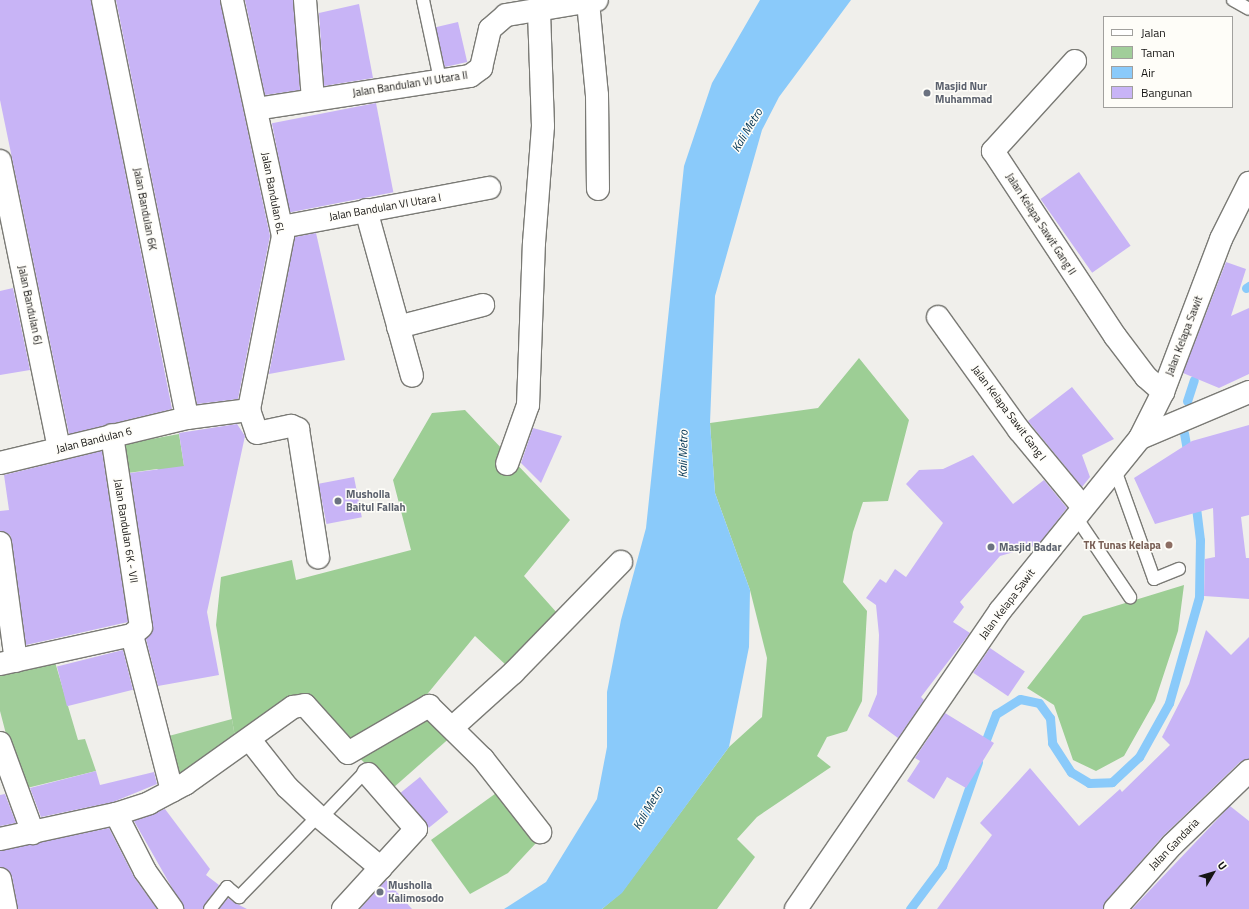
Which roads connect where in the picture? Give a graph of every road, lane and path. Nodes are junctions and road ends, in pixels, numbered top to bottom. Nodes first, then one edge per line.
1 (103, 0) edge
2 (232, 0) edge
3 (305, 0) edge
4 (424, 0) edge
5 (1233, 0) edge
6 (592, 1) edge
7 (539, 9) junction
8 (1249, 9) edge
9 (1075, 61) dead end
10 (440, 79) junction
11 (313, 99) junction
12 (256, 109) junction
13 (0, 161) edge
14 (1249, 183) edge
15 (489, 188) dead end
16 (598, 189) dead end
17 (366, 210) junction
18 (282, 227) junction
19 (483, 305) dead end
20 (938, 317) dead end
21 (398, 327) junction
22 (412, 376) dead end
23 (1163, 392) junction
24 (1249, 392) edge
25 (249, 410) junction
26 (187, 418) junction
27 (112, 435) junction
28 (1140, 438) junction
29 (59, 448) junction
30 (0, 463) edge
31 (506, 464) dead end
32 (1114, 467) junction
33 (1079, 512) junction
34 (0, 543) edge
35 (318, 557) dead end
36 (621, 562) dead end
37 (1179, 569) dead end
38 (1130, 597) dead end
39 (136, 631) junction
40 (8, 663) edge
41 (453, 727) junction
42 (250, 740) junction
43 (0, 743) edge
44 (368, 774) joint
45 (1245, 782) edge
46 (172, 791) junction
47 (116, 814) junction
48 (320, 817) junction
49 (540, 832) dead end
50 (33, 833) junction
51 (0, 839) edge
52 (381, 868) junction
53 (172, 909) edge
54 (210, 909) edge
55 (343, 909) edge
56 (796, 909) edge
57 (1115, 909) edge

1 - 26 street, Jalan Bandulan 6K
2 - 12 street, Jalan Bandulan 6L
3 - 11 street
4 - 10 lane
5 - 8 lane
6 - 7 street, Jalan Bandulan VI Utara II
6 - 16 street
7 - 10 street, Jalan Bandulan VI Utara II
7 - 31 street
9 - 23 street, Jalan Kelapa Sawit Gang II
10 - 11 street, Jalan Bandulan VI Utara II
11 - 12 street, Jalan Bandulan VI Utara II
12 - 18 street, Jalan Bandulan 6L
13 - 29 street, Jalan Bandulan 6J
14 - 23 street, Jalan Kelapa Sawit
15 - 17 street, Jalan Bandulan VI Utara I
17 - 18 street, Jalan Bandulan VI Utara I
17 - 21 street
18 - 25 street, Jalan Bandulan 6L
19 - 21 street
20 - 33 street, Jalan Kelapa Sawit Gang I
21 - 22 street
23 - 28 street, Jalan Kelapa Sawit
24 - 28 street
25 - 26 street, Jalan Bandulan 6
25 - 35 street
26 - 27 street, Jalan Bandulan 6
27 - 29 street, Jalan Bandulan 6
27 - 39 street, Jalan Bandulan 6K - VII
28 - 32 street, Jalan Kelapa Sawit
29 - 30 street, Jalan Bandulan 6
32 - 33 street, Jalan Kelapa Sawit
32 - 37 lane
33 - 38 lane
33 - 56 street, Jalan Kelapa Sawit
34 - 40 street
36 - 41 street
39 - 40 street
39 - 46 street, Jalan Bandulan 6K - VII
41 - 42 street
41 - 49 street
42 - 46 street
42 - 48 street
43 - 50 street
44 - 48 lane
44 - 52 street
45 - 57 street, Jalan Gandaria
46 - 47 street
47 - 50 street
47 - 53 street
48 - 52 street
48 - 54 lane
50 - 51 street
52 - 55 street

